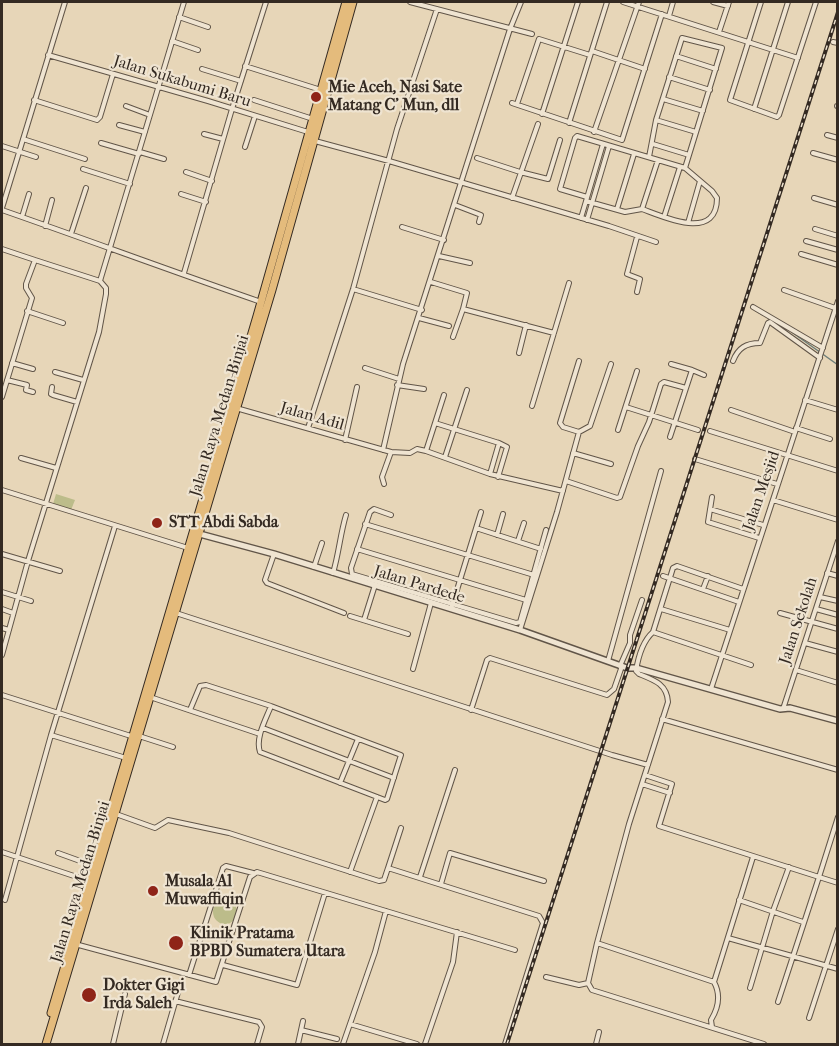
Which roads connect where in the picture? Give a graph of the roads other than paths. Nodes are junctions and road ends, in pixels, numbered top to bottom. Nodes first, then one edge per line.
1 (65, 2) edge
2 (184, 2) edge
3 (266, 2) edge
4 (346, 2) edge
5 (353, 2) edge
6 (410, 2) edge
7 (521, 2) edge
8 (578, 2) edge
9 (608, 2) edge
10 (623, 2) edge
11 (645, 2) edge
12 (673, 2) edge
13 (713, 2) edge
14 (761, 2) edge
15 (788, 2) edge
16 (816, 2) edge
17 (639, 4) edge
18 (729, 4) edge
19 (644, 7) junction
20 (437, 9) junction
21 (662, 14) junction
22 (669, 16) junction
23 (179, 17) junction
24 (208, 27) dead end
25 (510, 29) junction
26 (719, 32) junction
27 (532, 34) dead end
28 (172, 41) junction
29 (748, 41) junction
30 (563, 47) junction
31 (198, 50) dead end
32 (773, 50) junction
33 (591, 53) junction
34 (48, 55) junction
35 (676, 56) junction
36 (798, 58) junction
37 (619, 60) junction
38 (245, 66) junction
39 (202, 69) dead end
40 (645, 69) junction
41 (716, 69) junction
42 (114, 74) junction
43 (669, 77) junction
44 (241, 81) junction
45 (159, 87) junction
46 (321, 90) junction
47 (710, 90) junction
48 (663, 99) junction
49 (34, 100) junction
50 (254, 100) dead end
51 (126, 106) dead end
52 (232, 109) junction
53 (754, 109) junction
54 (703, 111) junction
55 (542, 114) junction
56 (150, 115) junction
57 (255, 116) junction
58 (313, 119) junction
59 (656, 120) junction
60 (569, 123) junction
61 (538, 124) dead end
62 (119, 125) dead end
63 (145, 132) junction
64 (594, 132) junction
65 (696, 132) junction
66 (204, 134) dead end
67 (827, 135) dead end
68 (310, 137) junction
69 (837, 138) edge
70 (22, 139) junction
71 (223, 139) junction
72 (560, 140) dead end
73 (101, 143) dead end
74 (603, 144) junction
75 (652, 144) junction
76 (2, 146) edge
77 (609, 146) junction
78 (245, 147) dead end
79 (18, 152) junction
80 (139, 153) junction
81 (813, 153) dead end
82 (634, 154) junction
83 (689, 155) junction
84 (36, 157) dead end
85 (648, 157) junction
86 (477, 158) dead end
87 (85, 159) dead end
88 (164, 159) dead end
89 (389, 160) junction
90 (658, 160) junction
91 (837, 160) edge
92 (682, 168) junction
93 (83, 169) dead end
94 (186, 172) dead end
95 (520, 172) junction
96 (700, 181) junction
97 (212, 182) junction
98 (461, 183) junction
99 (130, 184) junction
100 (86, 188) dead end
101 (28, 194) dead end
102 (181, 194) dead end
103 (512, 198) junction
104 (814, 198) dead end
105 (586, 199) junction
106 (52, 200) dead end
107 (206, 202) junction
108 (592, 202) junction
109 (455, 205) junction
110 (837, 205) edge
111 (2, 209) edge
112 (617, 209) junction
113 (642, 209) junction
114 (22, 217) junction
115 (664, 217) junction
116 (581, 218) junction
117 (587, 220) junction
118 (479, 222) dead end
119 (688, 223) junction
120 (45, 226) junction
121 (402, 227) dead end
122 (815, 229) dead end
123 (71, 234) junction
124 (837, 236) edge
125 (638, 237) junction
126 (444, 240) junction
127 (806, 240) dead end
128 (656, 242) dead end
129 (2, 249) edge
130 (111, 250) junction
131 (837, 250) edge
132 (801, 254) dead end
133 (439, 256) junction
134 (35, 260) junction
135 (471, 263) dead end
136 (837, 265) edge
137 (184, 273) junction
138 (100, 281) junction
139 (431, 282) junction
140 (569, 283) dead end
141 (353, 288) junction
142 (784, 290) dead end
143 (637, 292) dead end
144 (264, 303) junction
145 (837, 304) edge
146 (753, 307) dead end
147 (463, 309) junction
148 (422, 310) junction
149 (27, 311) junction
150 (419, 318) junction
151 (63, 323) dead end
152 (526, 325) junction
153 (449, 326) dead end
154 (554, 333) junction
155 (453, 338) dead end
156 (519, 353) dead end
157 (821, 353) junction
158 (579, 361) dead end
159 (733, 361) dead end
160 (12, 363) junction
161 (611, 364) dead end
162 (670, 364) dead end
163 (365, 368) dead end
164 (33, 369) dead end
165 (692, 370) junction
166 (637, 371) dead end
167 (55, 372) dead end
168 (704, 375) dead end
169 (399, 379) junction
170 (7, 380) junction
171 (83, 380) junction
172 (397, 385) junction
173 (52, 387) dead end
174 (357, 387) dead end
175 (686, 388) junction
176 (424, 389) dead end
177 (466, 390) dead end
178 (33, 392) dead end
179 (444, 395) dead end
180 (2, 397) edge
181 (806, 400) junction
182 (77, 402) junction
183 (532, 406) dead end
184 (626, 407) junction
185 (235, 408) junction
186 (731, 410) dead end
187 (837, 410) edge
188 (652, 415) junction
189 (435, 423) junction
190 (674, 423) junction
191 (308, 428) junction
192 (454, 428) junction
193 (618, 430) dead end
194 (698, 430) dead end
195 (795, 430) junction
196 (579, 432) junction
197 (710, 432) dead end
198 (669, 437) dead end
199 (830, 439) dead end
200 (345, 440) junction
201 (499, 443) junction
202 (383, 450) junction
203 (426, 451) junction
204 (391, 452) junction
205 (573, 453) junction
206 (787, 456) junction
207 (21, 458) dead end
208 (445, 458) junction
209 (695, 459) dead end
210 (611, 464) dead end
211 (56, 468) junction
212 (661, 471) dead end
213 (837, 471) edge
214 (490, 474) junction
215 (498, 477) junction
216 (566, 481) junction
217 (384, 484) dead end
218 (777, 484) junction
219 (2, 490) edge
220 (563, 491) junction
221 (712, 497) dead end
222 (772, 500) junction
223 (45, 504) junction
224 (710, 509) junction
225 (481, 512) dead end
226 (503, 514) dead end
227 (346, 515) dead end
228 (391, 515) dead end
229 (837, 520) edge
230 (524, 523) dead end
231 (365, 524) junction
232 (763, 525) junction
233 (115, 526) junction
234 (476, 528) junction
235 (546, 530) dead end
236 (196, 533) junction
237 (497, 535) junction
238 (759, 538) junction
239 (519, 541) junction
240 (322, 543) dead end
241 (837, 544) edge
242 (191, 549) junction
243 (357, 549) junction
244 (542, 549) junction
245 (2, 554) edge
246 (274, 554) junction
247 (468, 555) junction
248 (835, 559) edge
249 (28, 561) junction
250 (314, 567) junction
251 (60, 571) dead end
252 (333, 573) junction
253 (827, 573) junction
254 (534, 575) junction
255 (663, 576) dead end
256 (708, 576) junction
257 (837, 576) edge
258 (669, 578) junction
259 (460, 579) junction
260 (375, 585) junction
261 (743, 589) junction
262 (703, 590) junction
263 (2, 592) edge
264 (18, 597) junction
265 (820, 597) junction
266 (526, 600) junction
267 (642, 600) dead end
268 (31, 601) dead end
269 (837, 601) edge
270 (739, 602) junction
271 (431, 603) junction
272 (452, 607) junction
273 (2, 609) edge
274 (661, 609) junction
275 (816, 609) junction
276 (14, 613) junction
277 (176, 613) junction
278 (780, 613) dead end
279 (344, 614) dead end
280 (837, 615) edge
281 (350, 616) dead end
282 (364, 620) junction
283 (812, 622) junction
284 (2, 628) edge
285 (837, 629) edge
286 (9, 630) junction
287 (520, 630) junction
288 (730, 630) junction
289 (653, 632) junction
290 (408, 634) dead end
291 (805, 643) junction
292 (837, 652) edge
293 (2, 655) edge
294 (722, 656) junction
295 (608, 661) junction
296 (751, 665) dead end
297 (621, 666) junction
298 (636, 668) junction
299 (413, 669) dead end
300 (796, 670) junction
301 (837, 683) edge
302 (711, 689) junction
303 (2, 695) edge
304 (147, 696) junction
305 (271, 706) junction
306 (783, 709) junction
307 (190, 710) junction
308 (471, 710) junction
309 (58, 713) junction
310 (662, 719) junction
311 (837, 721) edge
312 (263, 728) junction
313 (260, 734) junction
314 (51, 735) junction
315 (136, 737) junction
316 (358, 739) junction
317 (173, 747) dead end
318 (126, 758) junction
319 (350, 760) junction
320 (648, 765) junction
321 (455, 770) dead end
322 (837, 770) edge
323 (645, 775) junction
324 (394, 778) junction
325 (340, 783) junction
326 (642, 784) junction
327 (670, 793) junction
328 (377, 797) junction
329 (116, 814) junction
330 (837, 817) edge
331 (401, 828) dead end
332 (2, 852) edge
333 (58, 854) dead end
334 (17, 857) junction
335 (753, 857) junction
336 (94, 866) junction
337 (789, 867) junction
338 (388, 868) junction
339 (350, 872) junction
340 (253, 873) junction
341 (819, 877) junction
342 (420, 878) junction
343 (544, 881) dead end
344 (90, 882) junction
345 (837, 883) edge
346 (441, 884) junction
347 (325, 893) junction
348 (5, 900) dead end
349 (739, 900) junction
350 (386, 911) junction
351 (773, 911) junction
352 (803, 922) junction
353 (837, 929) edge
354 (457, 932) junction
355 (728, 938) junction
356 (75, 943) junction
357 (597, 943) junction
358 (762, 947) junction
359 (515, 950) dead end
360 (792, 956) junction
361 (223, 965) junction
362 (826, 966) junction
363 (837, 969) edge
364 (189, 975) junction
365 (546, 977) dead end
366 (181, 982) dead end
367 (714, 982) junction
368 (588, 983) junction
369 (750, 988) dead end
370 (125, 994) dead end
371 (175, 1001) junction
372 (778, 1002) dead end
373 (809, 1018) dead end
374 (711, 1020) junction
375 (303, 1021) dead end
376 (350, 1024) junction
377 (704, 1025) junction
378 (712, 1027) junction
379 (301, 1030) junction
380 (599, 1032) dead end
381 (337, 1039) dead end
382 (408, 1043) edge
383 (44, 1044) edge
384 (113, 1044) edge
385 (164, 1044) edge
386 (257, 1044) edge
387 (298, 1044) edge
388 (343, 1044) edge
389 (417, 1044) edge
390 (425, 1044) edge
391 (505, 1044) edge
392 (596, 1044) edge
393 (764, 1044) edge

1 - 34 street
2 - 23 street
3 - 38 street
4 - 46 highway, Jalan Raya Medan-Binjai
5 - 68 highway, Jalan Raya Medan-Binjai
6 - 20 street
7 - 25 street
8 - 30 street
9 - 33 street
10 - 17 street
11 - 19 street
12 - 22 street
13 - 18 street
14 - 29 street
15 - 32 street
16 - 36 street
17 - 19 street
17 - 37 street
18 - 26 street
19 - 21 street
20 - 25 street
20 - 89 street
21 - 22 street
21 - 40 street
22 - 26 street
23 - 24 street
23 - 28 street
25 - 27 street
25 - 98 street
26 - 29 street
28 - 31 street
28 - 45 street
29 - 32 street
29 - 53 street
30 - 33 street
30 - 55 street
30 - 55 street
32 - 36 street
32 - 53 street
33 - 37 street
33 - 60 street
34 - 42 street, Jalan Sukabumi Baru
34 - 49 street
35 - 41 street
35 - 41 street
35 - 43 street
36 - 53 street
37 - 40 street
37 - 64 street
38 - 44 street
38 - 46 street
39 - 44 street
40 - 64 street
41 - 47 street
42 - 45 street, Jalan Sukabumi Baru
42 - 49 street
43 - 47 street
43 - 48 street
44 - 52 street
45 - 52 street, Jalan Sukabumi Baru
45 - 56 street
46 - 58 highway, Jalan Raya Medan-Binjai
47 - 54 street
48 - 54 street
48 - 59 street
49 - 70 street
50 - 58 street
51 - 56 street
52 - 57 street, Jalan Sukabumi Baru
52 - 71 street
54 - 65 street
55 - 60 street
56 - 63 street
57 - 68 street, Jalan Sukabumi Baru
57 - 78 street
58 - 68 highway, Jalan Raya Medan-Binjai
59 - 65 street
59 - 75 street
60 - 64 street
61 - 95 street
62 - 63 street
63 - 80 street
65 - 83 street
66 - 71 street
67 - 69 street
68 - 89 street, Jalan Sukabumi Baru
68 - 144 highway, Jalan Raya Medan-Binjai
70 - 79 street
70 - 87 street
71 - 97 street
72 - 95 street
73 - 80 street
74 - 77 street
74 - 105 street
74 - 105 street
75 - 83 street
75 - 85 street
76 - 79 street
77 - 82 street
77 - 108 street
79 - 84 street
79 - 111 street
80 - 88 street
80 - 99 street
81 - 91 street
82 - 85 street
82 - 112 street
83 - 92 street
85 - 90 street
86 - 95 street
89 - 98 street, Jalan Sukabumi Baru
89 - 141 street
90 - 92 street
90 - 113 street
92 - 96 street
92 - 115 street
93 - 99 street
94 - 97 street
95 - 103 street
96 - 119 street
96 - 119 street
97 - 107 street
98 - 103 street, Jalan Sukabumi Baru
98 - 109 street
99 - 130 street
100 - 123 street
101 - 114 street
102 - 107 street
103 - 116 street, Jalan Sukabumi Baru
104 - 110 street
105 - 108 street
105 - 116 street
106 - 120 street
107 - 137 street
108 - 112 street
108 - 117 street
109 - 118 street
109 - 126 street
111 - 114 street
112 - 113 street
113 - 115 street
114 - 120 street
115 - 119 street
116 - 117 street, Jalan Sukabumi Baru
117 - 125 street, Jalan Sukabumi Baru
120 - 123 street
121 - 126 street
122 - 124 street
123 - 130 street
125 - 128 street, Jalan Sukabumi Baru
125 - 143 street
126 - 133 street
127 - 131 street
129 - 134 street
130 - 137 street
130 - 138 street
132 - 136 street
133 - 135 street
133 - 139 street
134 - 138 street
134 - 149 street
137 - 144 street
138 - 171 street
139 - 147 street
139 - 148 street
140 - 154 street
141 - 148 street
141 - 191 street
142 - 145 street
144 - 185 highway, Jalan Raya Medan-Binjai
144 - 236 highway, Jalan Raya Medan-Binjai
145 - 157 street, Jalan Mesjid
146 - 157 street
147 - 152 street
147 - 155 street
148 - 150 street
149 - 151 street
149 - 160 street
150 - 153 street
150 - 169 street
152 - 154 street
152 - 156 street
154 - 183 street
157 - 159 street
157 - 181 street, Jalan Mesjid
158 - 196 street
160 - 164 street
160 - 170 street
161 - 196 street
162 - 165 street
163 - 169 street
165 - 168 street
165 - 175 street
166 - 184 street
167 - 171 street
169 - 172 street
170 - 178 street
170 - 180 street
171 - 182 street
172 - 176 street
172 - 202 street
173 - 182 street
174 - 200 street
175 - 188 street
175 - 190 street
177 - 192 street
179 - 189 street
181 - 187 street
181 - 195 street, Jalan Mesjid
182 - 211 street
184 - 188 street
184 - 193 street
185 - 191 street, Jalan Adil
185 - 236 highway, Jalan Raya Medan-Binjai
186 - 195 street
188 - 190 street
188 - 216 street
189 - 192 street
189 - 203 street
190 - 194 street
190 - 198 street
191 - 200 street, Jalan Adil
192 - 201 street
192 - 208 street
195 - 199 street
195 - 206 street, Jalan Mesjid
196 - 205 street
197 - 206 street
200 - 202 street, Jalan Adil
201 - 214 street
201 - 215 street
202 - 204 street, Jalan Adil
203 - 204 street, Jalan Adil
203 - 208 street
204 - 217 street
205 - 210 street
205 - 216 street
206 - 213 street
206 - 218 street, Jalan Mesjid
207 - 211 street
208 - 214 street
209 - 218 street
211 - 223 street
212 - 295 street
214 - 215 street
215 - 220 street
216 - 220 street
218 - 222 street, Jalan Mesjid
219 - 223 street
220 - 287 street
221 - 224 street
222 - 229 street
222 - 232 street, Jalan Mesjid
223 - 233 street
223 - 249 street
224 - 232 street
224 - 238 street
225 - 234 street
226 - 237 street
227 - 252 street
228 - 231 street
230 - 239 street
231 - 243 street
231 - 247 street
232 - 238 street, Jalan Mesjid
233 - 242 street
233 - 309 street
234 - 237 street
234 - 247 street
235 - 244 street
236 - 242 highway, Jalan Raya Medan-Binjai
236 - 246 street, Jalan Pardede
237 - 239 street
238 - 261 street, Jalan Mesjid
239 - 244 street
240 - 250 street
241 - 248 street, Jalan Sekolah
242 - 277 highway, Jalan Raya Medan-Binjai
242 - 304 highway, Jalan Raya Medan-Binjai
243 - 259 street
243 - 272 street
244 - 254 street
245 - 249 street
246 - 250 street, Jalan Pardede
246 - 279 street
247 - 254 street
247 - 259 street
248 - 253 street, Jalan Sekolah
249 - 251 street
249 - 264 street
250 - 252 street, Jalan Pardede
252 - 260 street, Jalan Pardede
253 - 257 street
253 - 265 street, Jalan Sekolah
254 - 266 street
255 - 258 street
256 - 258 street
256 - 261 street
256 - 262 street
258 - 262 street
258 - 274 street
259 - 266 street
259 - 272 street
260 - 271 street, Jalan Pardede
260 - 282 street
261 - 270 street, Jalan Mesjid
262 - 270 street
263 - 264 street
264 - 268 street
264 - 276 street
265 - 269 street
265 - 275 street, Jalan Sekolah
266 - 272 street
267 - 297 street
270 - 288 street, Jalan Mesjid
271 - 272 street, Jalan Pardede
271 - 299 street
272 - 287 street, Jalan Pardede
273 - 276 street
274 - 288 street
274 - 289 street
275 - 280 street
275 - 283 street, Jalan Sekolah
276 - 286 street
277 - 304 highway, Jalan Raya Medan-Binjai
277 - 308 street
278 - 283 street
281 - 282 street
282 - 290 street
283 - 285 street
283 - 291 street, Jalan Sekolah
284 - 286 street
286 - 293 street
287 - 295 street, Jalan Pardede
288 - 294 street, Jalan Mesjid
289 - 294 street
289 - 298 street
291 - 292 street
291 - 300 street, Jalan Sekolah
294 - 296 street
294 - 302 street, Jalan Mesjid
295 - 297 street, Jalan Pardede
297 - 298 street, Jalan Pardede
297 - 308 street
298 - 302 street, Jalan Pardede
298 - 310 street
300 - 301 street
300 - 306 street, Jalan Sekolah
302 - 306 street, Jalan Pardede
303 - 309 street
304 - 307 street
304 - 315 highway, Jalan Raya Medan-Binjai
305 - 307 street
305 - 312 street
305 - 316 street
306 - 311 street, Jalan Pardede
307 - 313 street
308 - 320 street
309 - 314 street
309 - 315 street
310 - 320 street
310 - 322 street
312 - 313 street
312 - 319 street
313 - 325 street
314 - 318 street
314 - 334 street
315 - 317 street
315 - 318 highway, Jalan Raya Medan-Binjai
315 - 329 highway, Jalan Raya Medan-Binjai
316 - 319 street
316 - 324 street
318 - 336 highway, Jalan Raya Medan-Binjai
319 - 324 street
319 - 325 street
320 - 323 street
321 - 342 street
323 - 326 street
323 - 327 street
324 - 328 street
325 - 328 street
326 - 327 street
326 - 357 street
327 - 335 street
328 - 339 street
329 - 339 street
329 - 356 highway, Jalan Raya Medan-Binjai
330 - 341 street
331 - 338 street
332 - 334 street
333 - 336 street
334 - 344 street
334 - 348 street
335 - 337 street
335 - 349 street
336 - 344 highway, Jalan Raya Medan-Binjai
337 - 341 street
337 - 351 street
338 - 339 street
338 - 342 street
340 - 347 street
340 - 361 street
340 - 364 street
341 - 345 street
341 - 352 street
342 - 346 street
343 - 346 street
344 - 356 highway, Jalan Raya Medan-Binjai
346 - 391 street
347 - 350 street
347 - 361 street
349 - 351 street
349 - 355 street
350 - 354 street
350 - 376 street
351 - 352 street
351 - 358 street
352 - 360 street
353 - 362 street
354 - 359 street
354 - 390 street
355 - 358 street
355 - 367 street
356 - 364 street
356 - 383 highway, Jalan Raya Medan-Binjai
357 - 367 street
357 - 368 street
358 - 360 street
358 - 369 street
360 - 362 street
360 - 372 street
361 - 364 street
362 - 363 street
362 - 373 street
365 - 368 street
366 - 371 street
367 - 374 street
368 - 377 street
370 - 384 street
371 - 385 street
371 - 386 street
374 - 377 street
374 - 378 street
375 - 379 street
376 - 382 street
376 - 388 street
377 - 378 street
378 - 393 street
379 - 381 street
379 - 387 street
380 - 392 street
382 - 389 street

